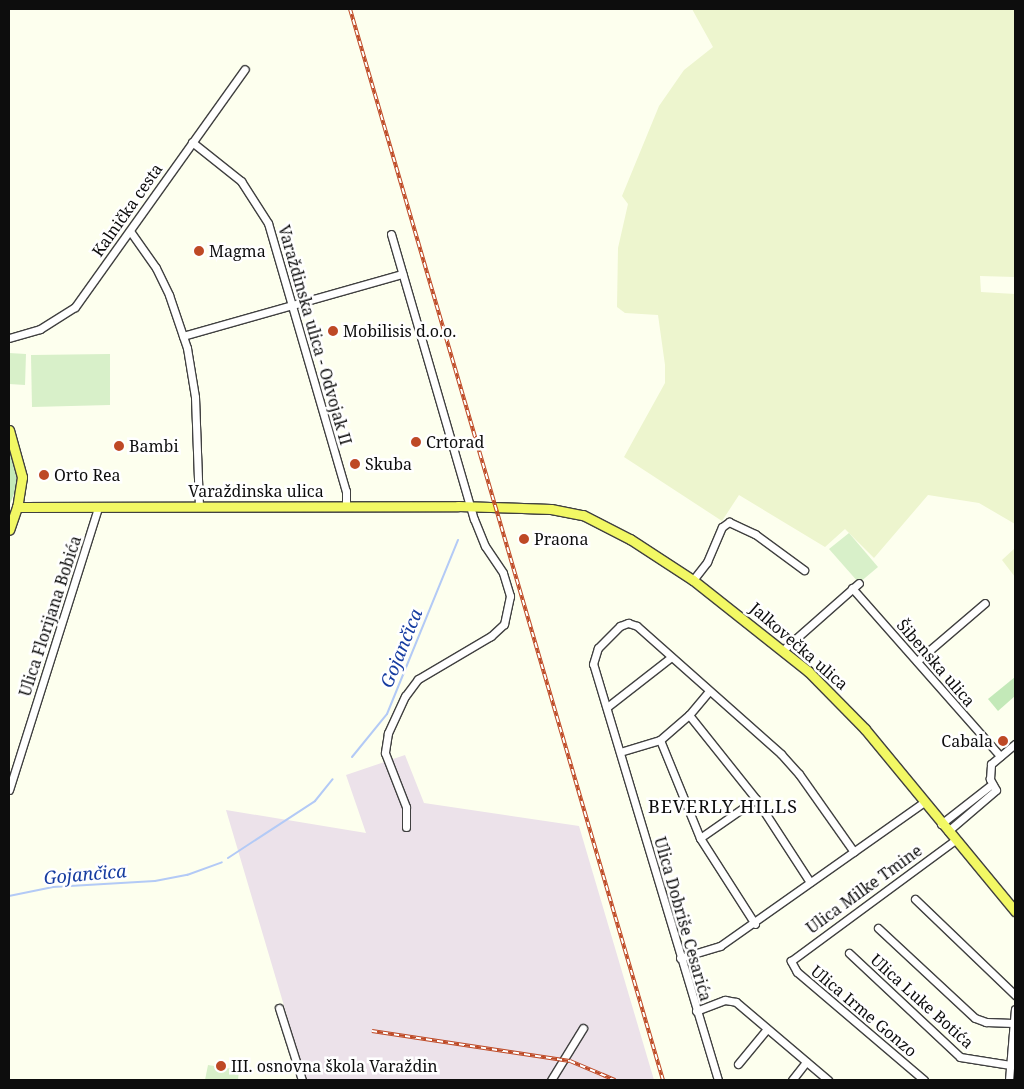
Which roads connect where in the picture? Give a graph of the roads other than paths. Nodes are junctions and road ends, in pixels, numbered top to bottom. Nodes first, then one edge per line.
1 (246, 69) dead end
2 (192, 142) junction
3 (130, 231) junction
4 (390, 234) dead end
5 (402, 274) junction
6 (292, 306) junction
7 (183, 336) junction
8 (9, 338) edge
9 (9, 430) edge
10 (199, 506) junction
11 (346, 506) junction
12 (17, 507) junction
13 (470, 507) junction
14 (98, 508) junction
15 (494, 508) joint
16 (9, 530) edge
17 (804, 570) dead end
18 (694, 580) junction
19 (859, 582) dead end
20 (852, 588) junction
21 (985, 603) dead end
22 (783, 650) junction
23 (670, 658) junction
24 (917, 661) junction
25 (708, 692) junction
26 (606, 708) junction
27 (689, 715) junction
28 (660, 740) junction
29 (1015, 744) edge
30 (620, 752) junction
31 (1000, 756) junction
32 (9, 790) edge
33 (756, 799) junction
34 (924, 802) junction
35 (406, 827) dead end
36 (944, 828) junction
37 (700, 838) junction
38 (955, 840) junction
39 (854, 852) junction
40 (810, 882) junction
41 (915, 899) dead end
42 (1015, 911) edge
43 (754, 924) junction
44 (878, 928) dead end
45 (849, 953) dead end
46 (680, 958) junction
47 (791, 961) joint
48 (1015, 995) edge
49 (279, 1008) dead end
50 (1015, 1009) edge
51 (696, 1011) junction
52 (1012, 1023) junction
53 (584, 1028) dead end
54 (767, 1028) junction
55 (806, 1062) junction
56 (738, 1064) dead end
57 (1010, 1064) junction
58 (302, 1080) edge
59 (551, 1080) edge
60 (718, 1080) edge
61 (792, 1080) edge
62 (828, 1080) edge
63 (924, 1080) edge
64 (1009, 1080) edge

1 - 2 street, Kalnička cesta
2 - 3 street, Kalnička cesta
2 - 6 street, Varaždinska ulica - Odvojak II
3 - 7 street
3 - 8 street, Kalnička cesta
4 - 5 street
5 - 6 street
5 - 13 street
6 - 7 street
6 - 11 street, Varaždinska ulica - Odvojak II
7 - 10 street
9 - 12 main road
10 - 11 main road, Varaždinska ulica
10 - 14 main road, Varaždinska ulica
11 - 13 main road, Varaždinska ulica
12 - 14 main road, Varaždinska ulica
12 - 16 main road
13 - 15 main road, Varaždinska ulica
13 - 35 street
14 - 32 street, Ulica Florijana Bobića
15 - 18 main road, Jalkovečka ulica
17 - 18 street
18 - 22 main road, Jalkovečka ulica
19 - 20 street
20 - 22 street
20 - 24 street, Šibenska ulica
21 - 24 street
22 - 34 main road, Jalkovečka ulica
23 - 25 street, Ulica Dobriše Cesarića
23 - 26 street
23 - 26 street, Ulica Dobriše Cesarića
24 - 31 street, Šibenska ulica
25 - 27 street
25 - 39 street, Ulica Dobriše Cesarića
26 - 30 street, Ulica Dobriše Cesarića
27 - 28 street
27 - 33 street
28 - 30 street
28 - 37 street
29 - 31 street
30 - 46 street, Ulica Dobriše Cesarića
31 - 36 street
33 - 37 street
33 - 40 street
34 - 36 main road, Jalkovečka ulica
34 - 39 street
36 - 38 main road, Jalkovečka ulica
37 - 43 street
38 - 42 main road, Jalkovečka ulica
38 - 47 street, Ulica Milke Tmine
39 - 40 street
40 - 43 street
41 - 48 street
43 - 46 street
44 - 52 street
45 - 57 street, Ulica Luke Botića
46 - 51 street, Ulica Dobriše Cesarića
47 - 63 street, Ulica Irme Gonzo
49 - 58 street
50 - 52 street
51 - 54 street
51 - 60 street, Ulica Dobriše Cesarića
52 - 57 street
53 - 59 street
54 - 55 street
54 - 56 street
55 - 61 street
55 - 62 street
57 - 64 street

